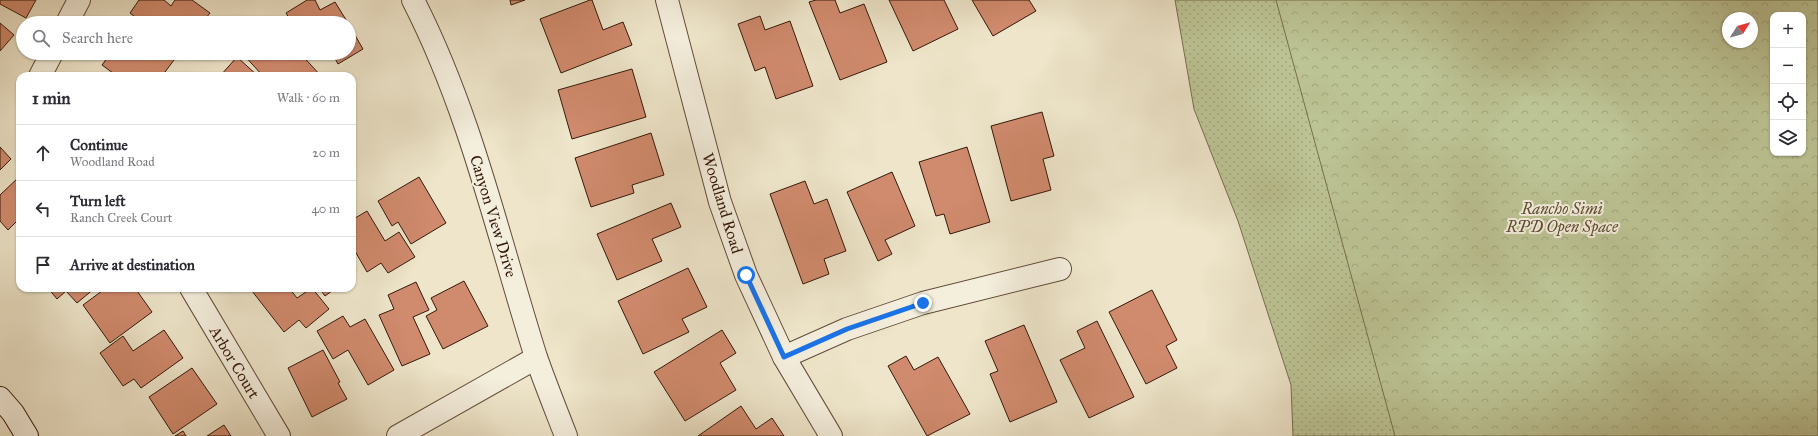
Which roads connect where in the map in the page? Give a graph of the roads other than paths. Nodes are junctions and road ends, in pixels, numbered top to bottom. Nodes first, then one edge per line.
1 (79, 0) edge
2 (413, 0) edge
3 (669, 0) edge
4 (71, 16) edge
5 (48, 60) edge
6 (42, 72) edge
7 (1060, 269) dead end
8 (193, 292) edge
9 (784, 357) junction
10 (536, 358) junction
11 (0, 398) edge
12 (27, 436) edge
13 (279, 436) edge
14 (398, 436) edge
15 (566, 436) edge
16 (831, 436) edge

1 - 4 street
2 - 10 street, Canyon View Drive
3 - 9 street, Woodland Road
5 - 6 street
7 - 9 street
8 - 13 street, Arbor Court
9 - 16 street, Woodland Road
10 - 14 street
10 - 15 street, Canyon View Drive
11 - 12 street

